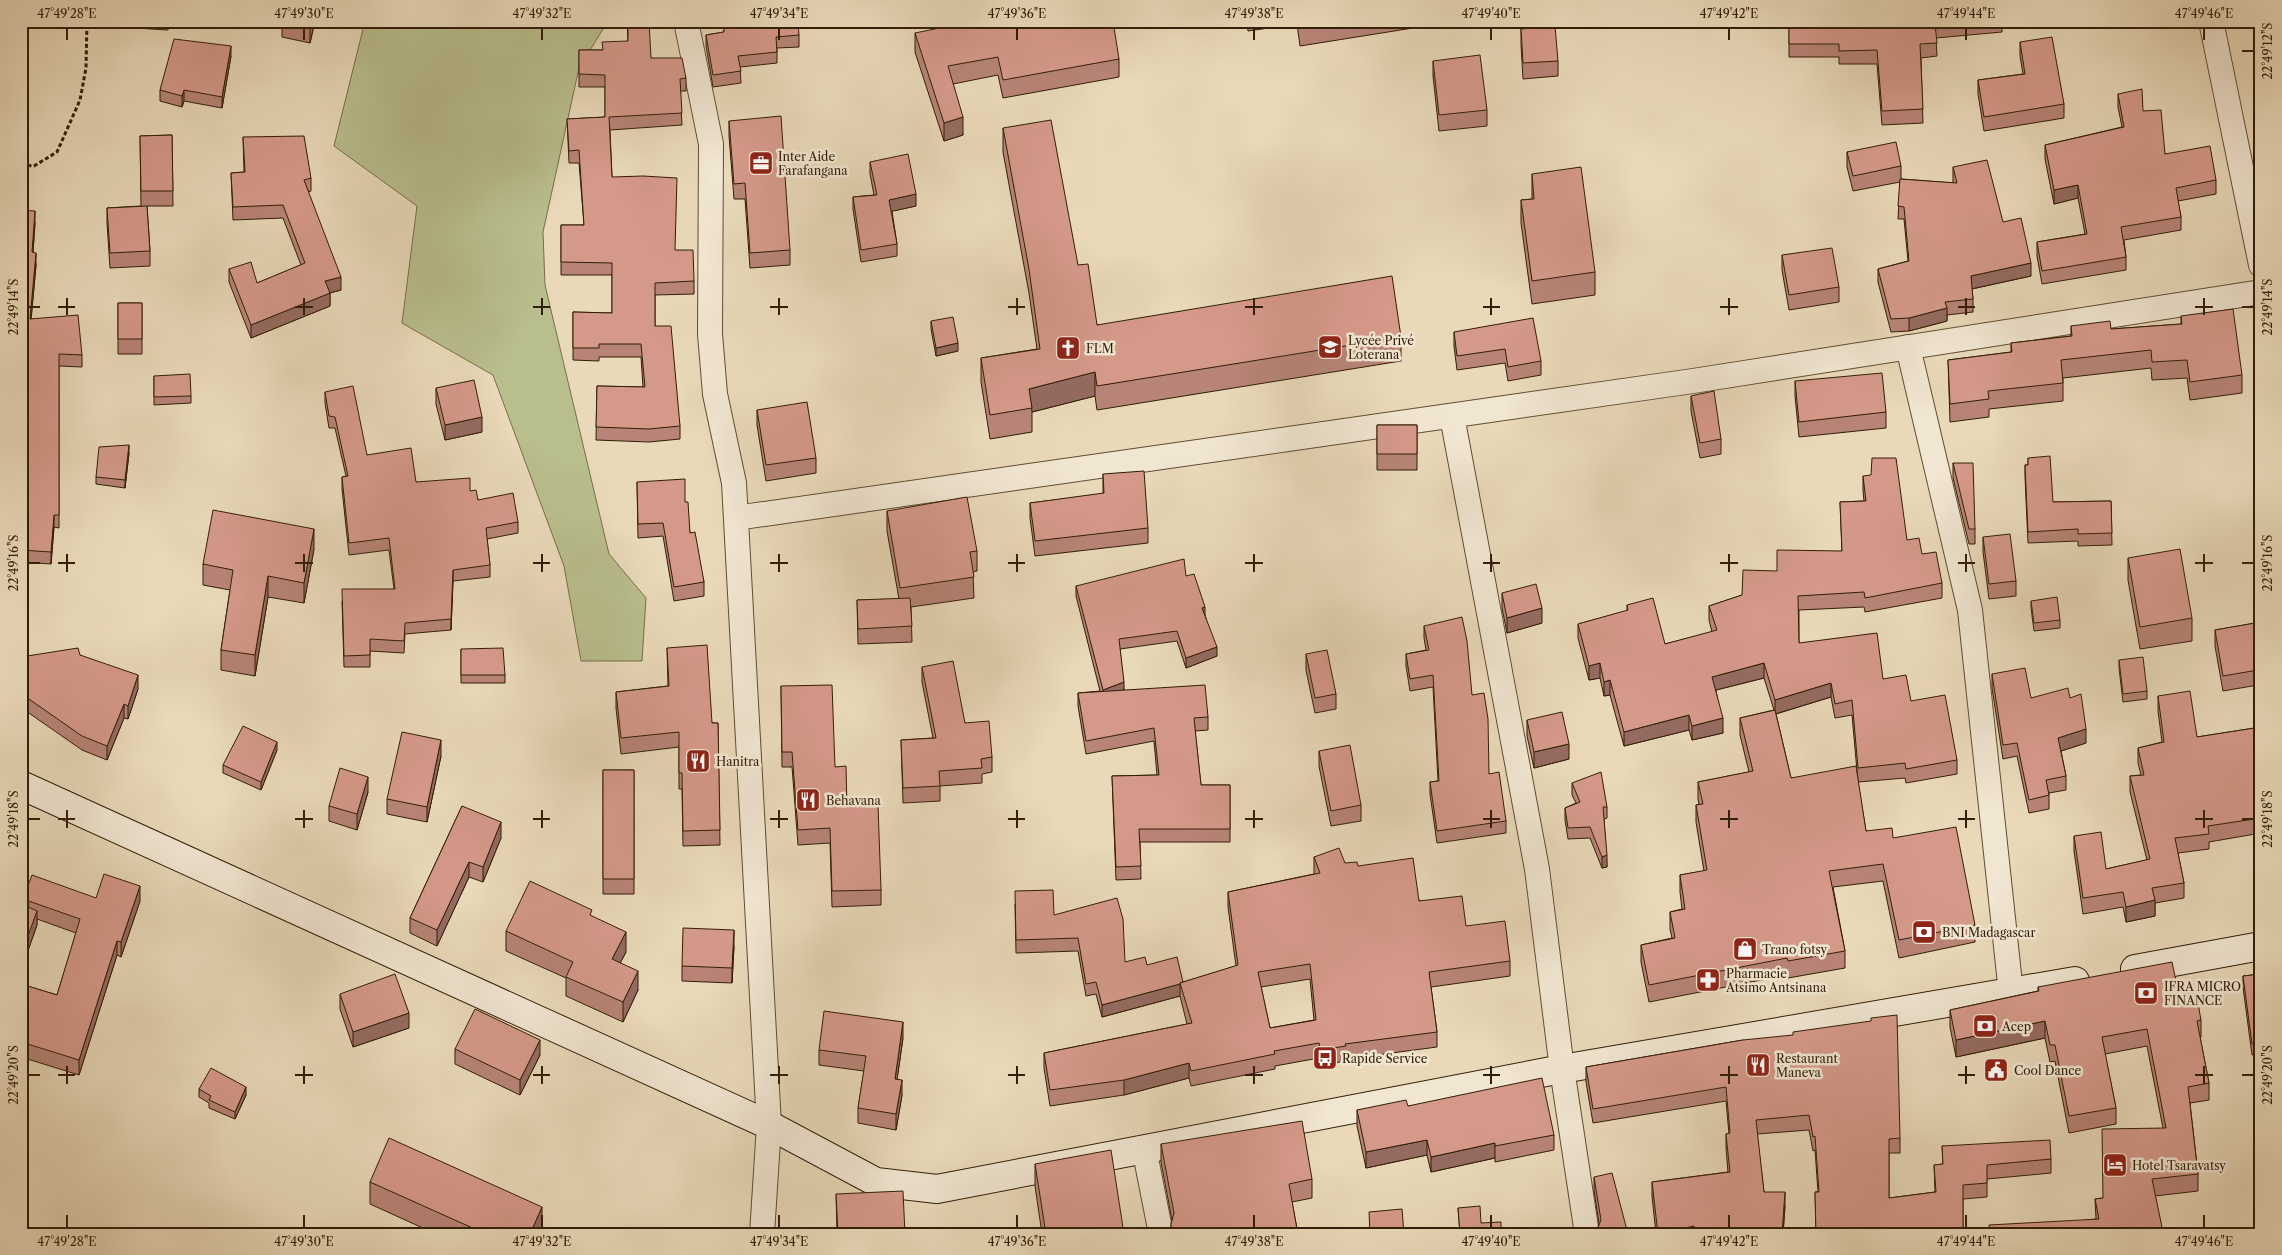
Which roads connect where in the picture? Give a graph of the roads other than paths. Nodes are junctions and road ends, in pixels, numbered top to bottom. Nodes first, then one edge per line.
1 (686, 21) edge
2 (2211, 21) edge
3 (2261, 265) edge
4 (2261, 292) edge
5 (1908, 348) junction
6 (1452, 416) junction
7 (736, 518) junction
8 (21, 785) edge
9 (2261, 946) edge
10 (2011, 992) junction
11 (1562, 1069) junction
12 (769, 1125) junction
13 (1144, 1148) junction
14 (762, 1234) edge
15 (1162, 1234) edge
16 (1587, 1234) edge

1 - 7 street
2 - 3 street
4 - 5 street
5 - 6 street
5 - 10 street
6 - 7 street
6 - 11 street
7 - 12 street
8 - 12 main road
9 - 10 main road
10 - 11 main road
11 - 13 main road
11 - 16 street
12 - 13 main road
12 - 14 street
13 - 15 street

